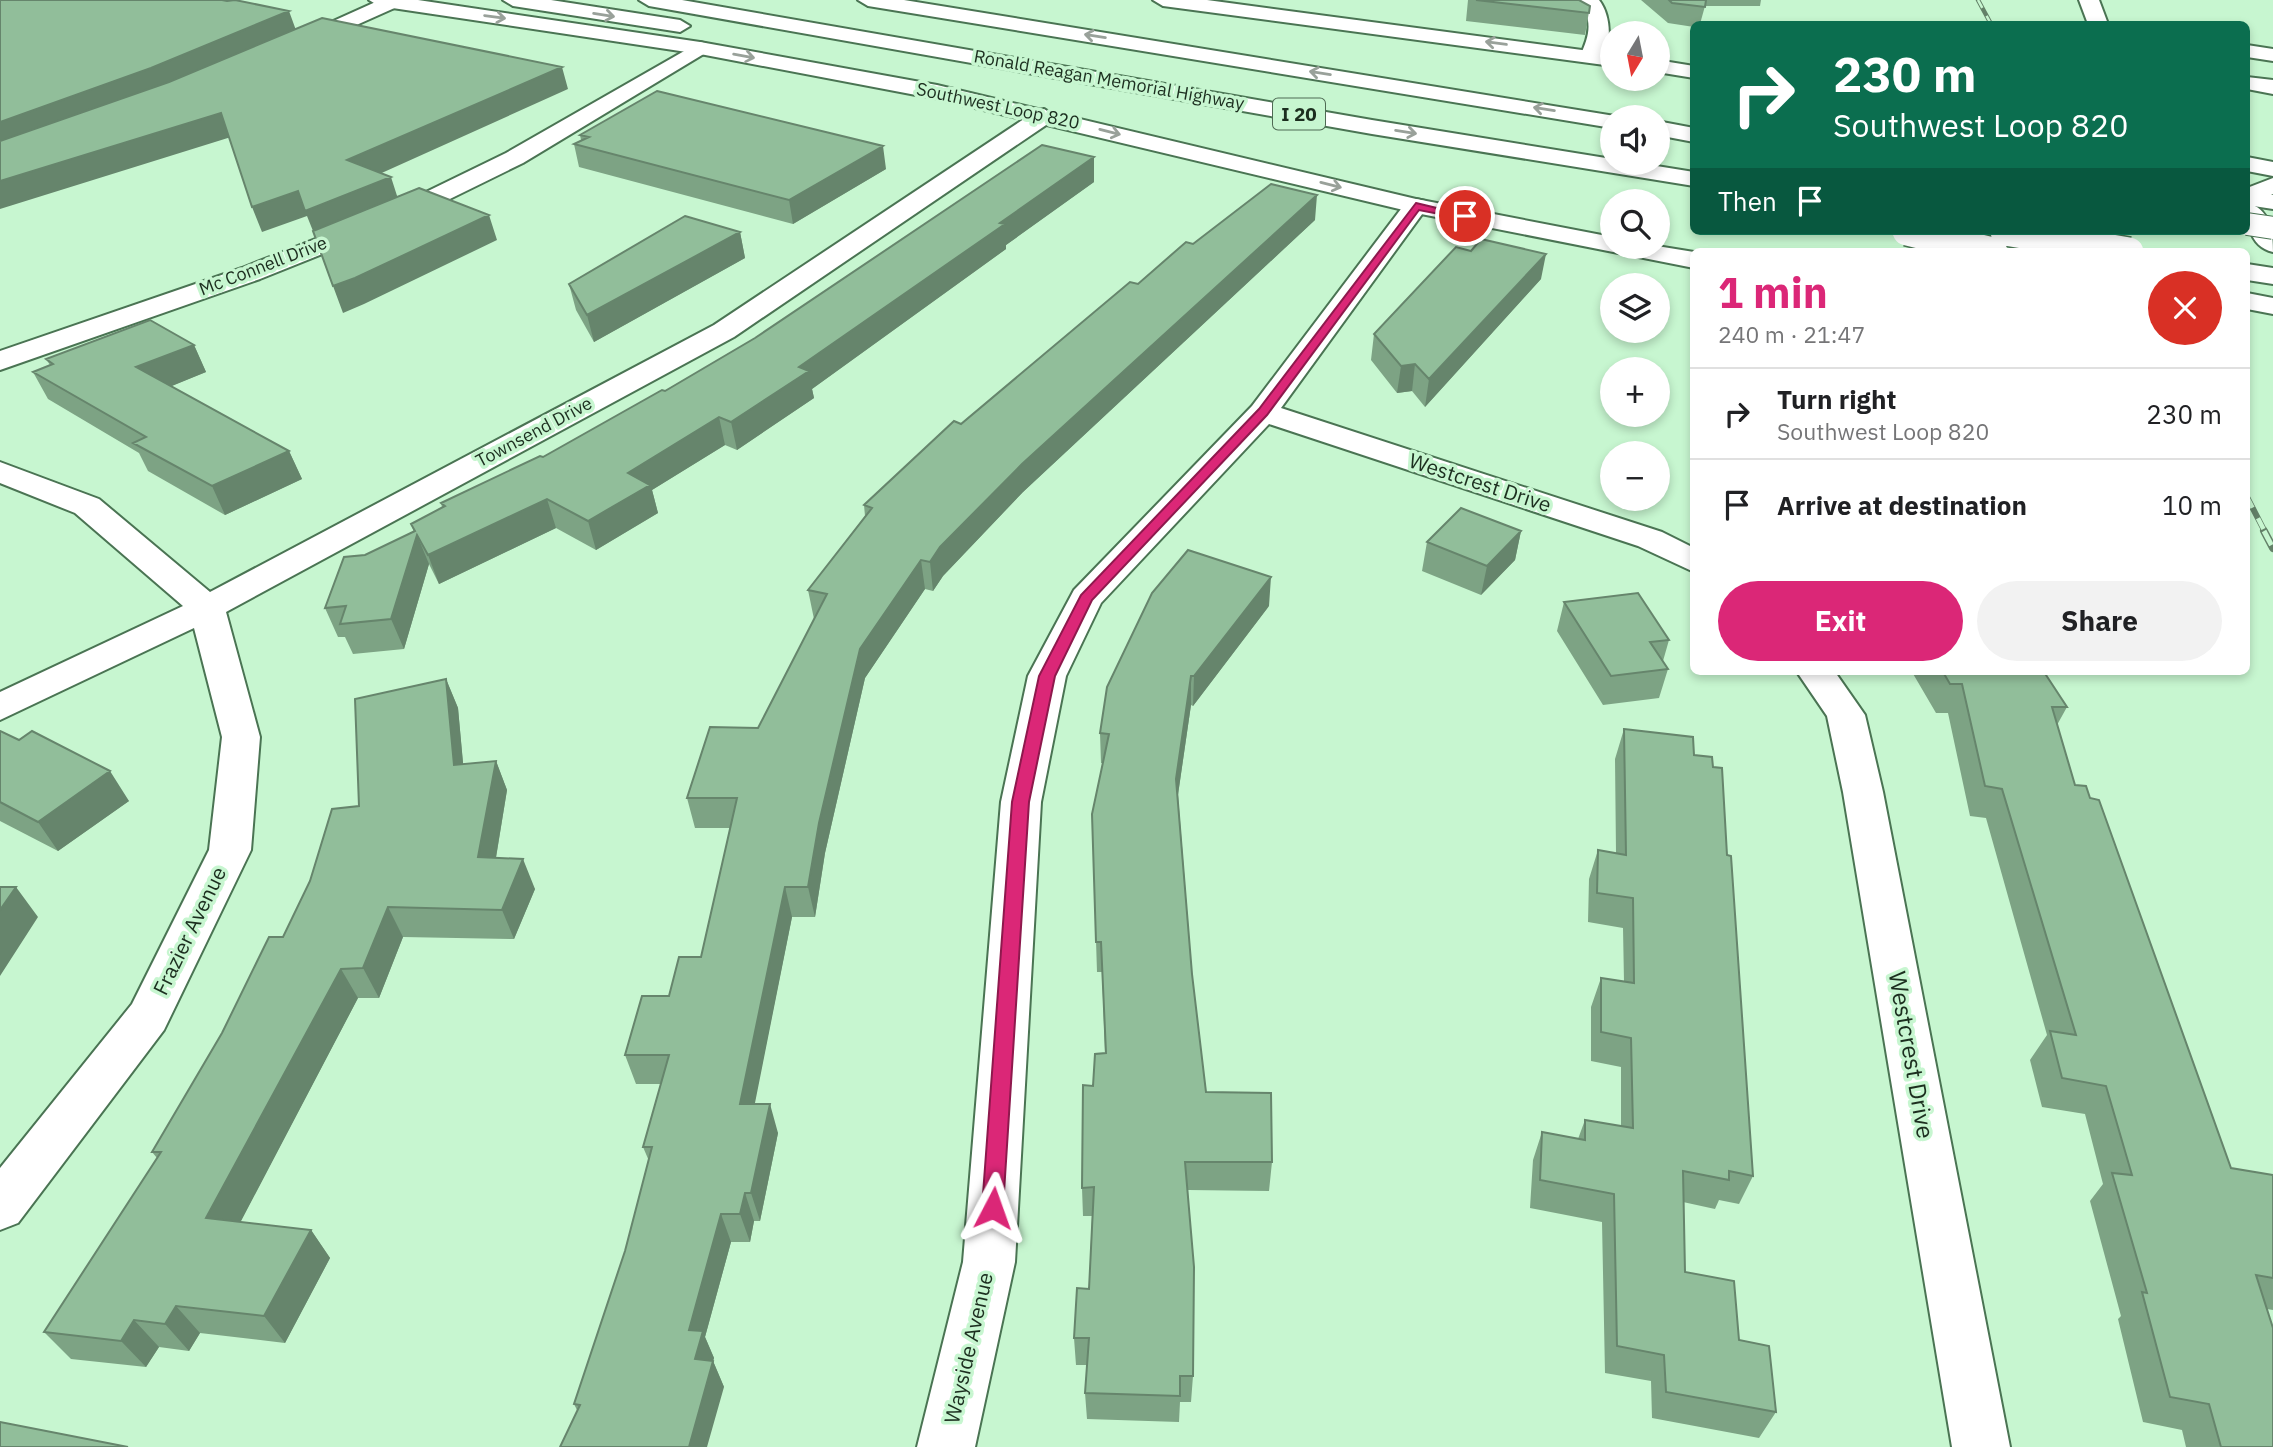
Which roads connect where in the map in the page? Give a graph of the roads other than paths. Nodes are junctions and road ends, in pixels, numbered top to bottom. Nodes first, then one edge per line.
1 (513, 0) edge
2 (649, 0) edge
3 (868, 0) edge
4 (964, 0) edge
5 (1163, 0) edge
6 (1590, 0) edge
7 (2089, 0) edge
8 (385, 1) edge
9 (2097, 21) edge
10 (1049, 28) junction
11 (905, 43) junction
12 (700, 48) junction
13 (2250, 51) edge
14 (276, 53) edge
15 (2273, 55) edge
16 (1590, 56) junction
17 (1600, 58) edge
18 (1670, 68) edge
19 (1690, 71) edge
20 (2250, 83) edge
21 (2273, 87) edge
22 (1044, 116) junction
23 (1600, 119) edge
24 (1690, 125) edge
25 (1670, 126) edge
26 (1670, 129) edge
27 (1690, 134) edge
28 (2250, 164) edge
29 (2273, 169) edge
30 (1690, 178) edge
31 (2273, 185) edge
32 (2250, 196) edge
33 (2250, 198) edge
34 (2273, 202) edge
35 (1416, 206) junction
36 (2250, 215) edge
37 (2250, 224) edge
38 (2273, 228) edge
39 (1923, 235) edge
40 (2029, 235) edge
41 (1600, 243) edge
42 (2273, 244) edge
43 (1977, 248) edge
44 (2105, 248) edge
45 (1670, 256) edge
46 (1690, 259) edge
47 (2250, 272) edge
48 (2273, 276) edge
49 (2250, 302) edge
50 (2273, 306) edge
51 (0, 361) edge
52 (1263, 412) junction
53 (0, 472) edge
54 (1690, 560) edge
55 (207, 608) junction
56 (1817, 675) edge
57 (0, 707) edge
58 (0, 1207) edge
59 (946, 1447) edge
60 (1981, 1447) edge

1 -> 11 main road
2 - 11 main road, Ronald Reagan Memorial Highway / I 20
3 - 10 main road, Ronald Reagan Memorial Highway / I 20
4 - 10 main road
16 -> 5 main road
6 - 16 main road
7 - 9 main road
8 -> 12 main road, Southwest Loop 820
8 - 14 main road
23 -> 10 main road, Ronald Reagan Memorial Highway / I 20
11 -> 30 main road, Ronald Reagan Memorial Highway / I 20
12 -> 22 main road, Southwest Loop 820
12 - 51 main road, Mc Connell Drive
13 - 15 main road
16 - 17 main road
18 - 19 main road
20 - 21 main road
22 -> 35 main road, Southwest Loop 820
22 - 55 main road, Townsend Drive
24 - 25 main road
26 - 27 main road
28 - 29 main road
31 - 32 main road
33 - 34 main road
35 - 41 main road, Southwest Loop 820
35 - 52 main road, Wayside Avenue
36 - 42 main road
37 - 38 main road, bridge
39 - 43 main road, bridge
40 - 44 main road, bridge
45 - 46 main road
47 - 48 main road
49 - 50 main road
52 - 54 main road, Westcrest Drive
52 - 59 main road, Wayside Avenue
53 - 55 main road
55 - 57 main road, Townsend Drive
55 - 58 main road, Frazier Avenue
56 - 60 main road, Westcrest Drive

